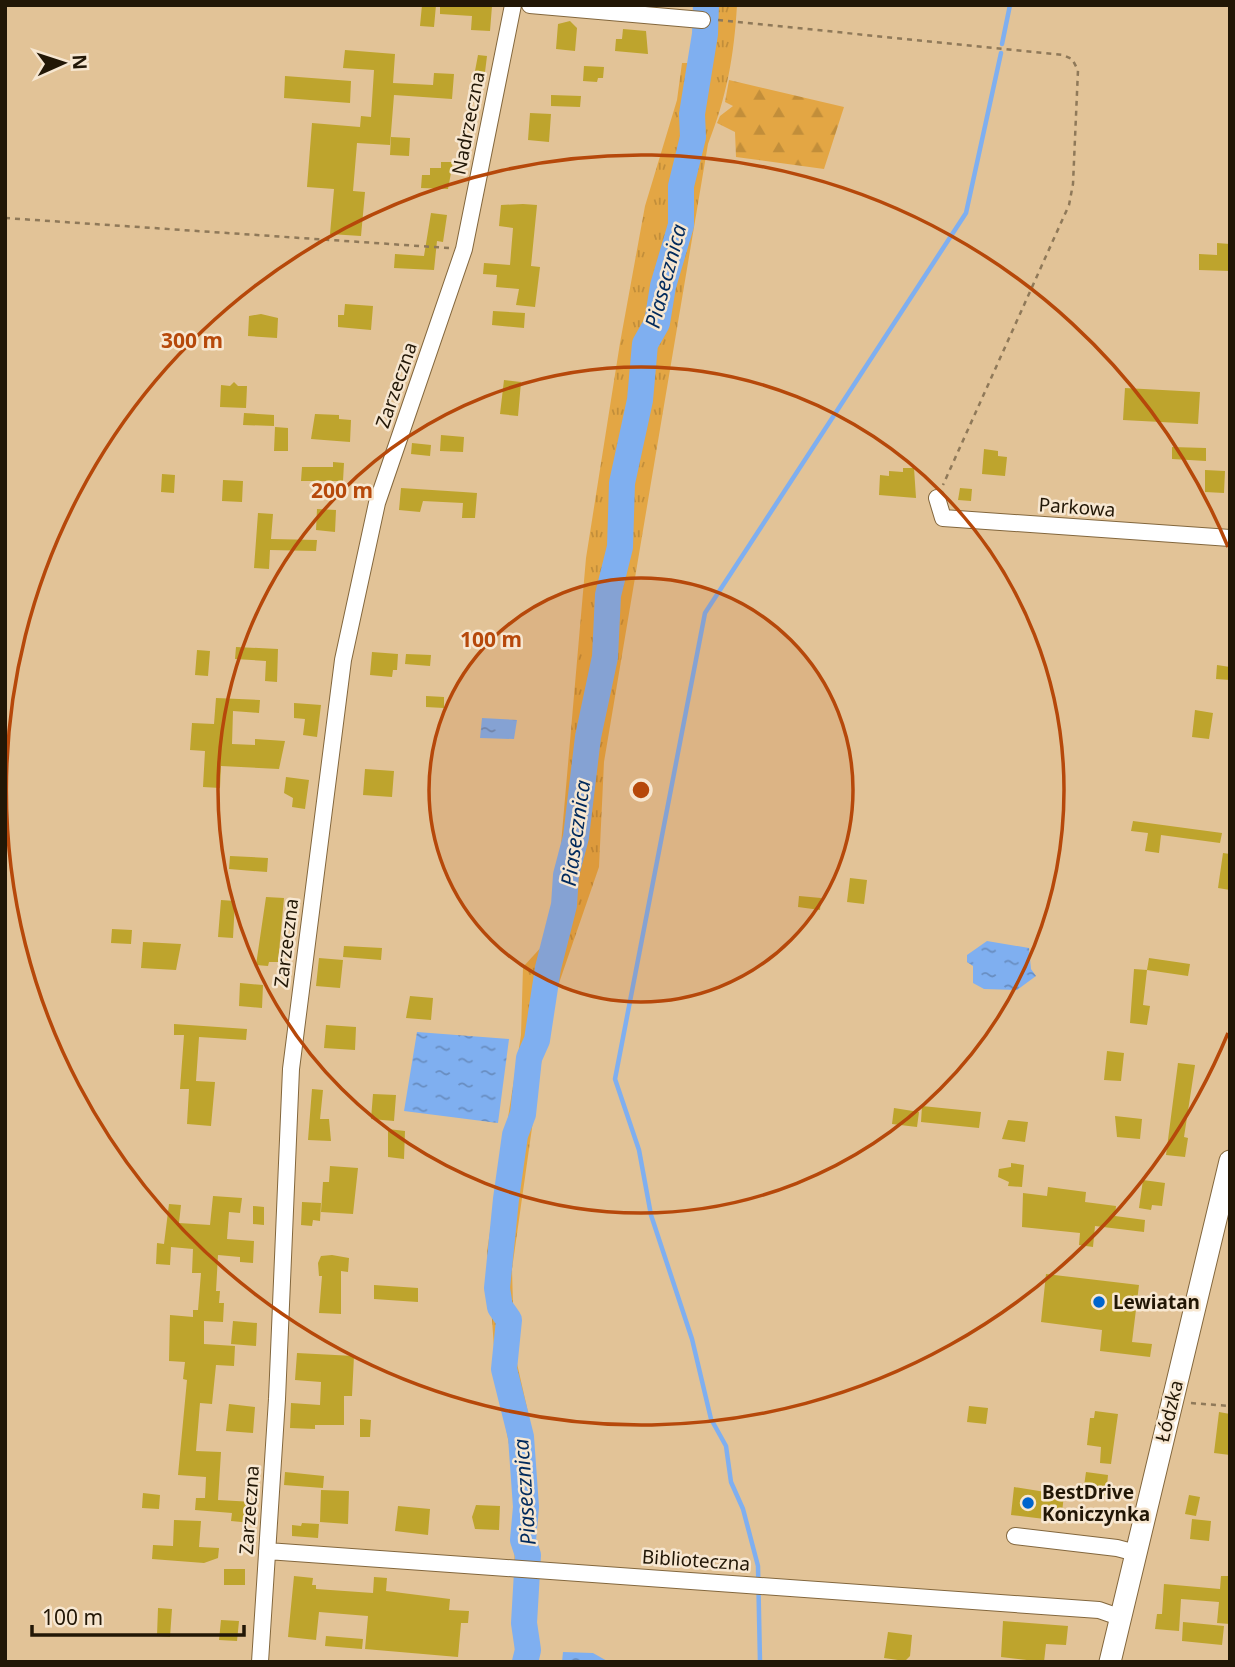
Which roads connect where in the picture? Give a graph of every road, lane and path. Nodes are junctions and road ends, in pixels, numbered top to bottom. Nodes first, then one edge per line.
1 (513, 5) edge
2 (530, 5) edge
3 (707, 19) joint
4 (5, 218) edge
5 (464, 249) junction
6 (937, 498) joint
7 (1230, 538) edge
8 (1230, 1161) edge
9 (1172, 1401) junction
10 (1230, 1406) edge
11 (1016, 1536) dead end
12 (267, 1551) junction
13 (1136, 1553) junction
14 (1122, 1618) junction
15 (260, 1662) edge
16 (1110, 1662) edge

1 - 5 street, Nadrzeczna
2 - 3 street
3 - 6 path
4 - 5 path
5 - 12 street, Zarzeczna
6 - 7 street, Parkowa
8 - 9 main road, Łódzka
9 - 10 path
9 - 13 main road, Łódzka
11 - 13 street
12 - 14 street, Biblioteczna
12 - 15 street, Zarzeczna
13 - 14 main road, Łódzka
14 - 16 main road, Łódzka

